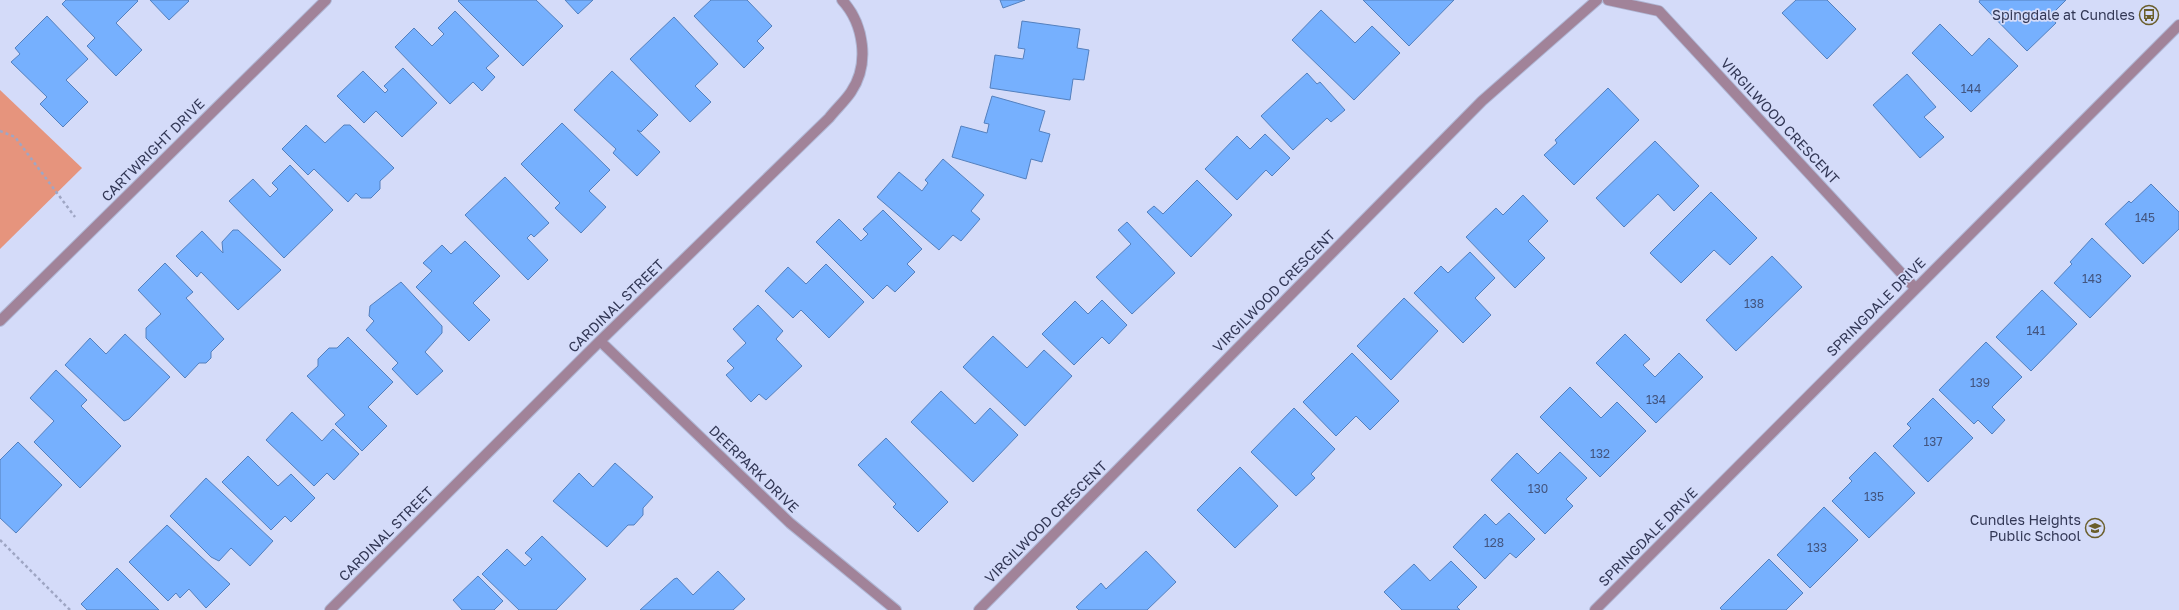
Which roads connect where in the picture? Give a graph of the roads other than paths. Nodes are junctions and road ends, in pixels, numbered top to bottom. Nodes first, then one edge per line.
1 (326, 0) edge
2 (842, 0) edge
3 (1597, 0) edge
4 (1608, 0) edge
5 (2179, 25) edge
6 (1915, 288) junction
7 (0, 321) edge
8 (600, 340) junction
9 (330, 610) edge
10 (896, 610) edge
11 (978, 610) edge
12 (1594, 610) edge

1 - 7 street, CARTWRIGHT DRIVE
2 - 8 street, CARDINAL STREET
3 - 11 street, VIRGILWOOD CRESCENT
4 - 6 street, VIRGILWOOD CRESCENT
5 - 6 street, SPRINGDALE DRIVE
6 - 12 street, SPRINGDALE DRIVE
8 - 9 street, CARDINAL STREET
8 - 10 street, DEERPARK DRIVE

